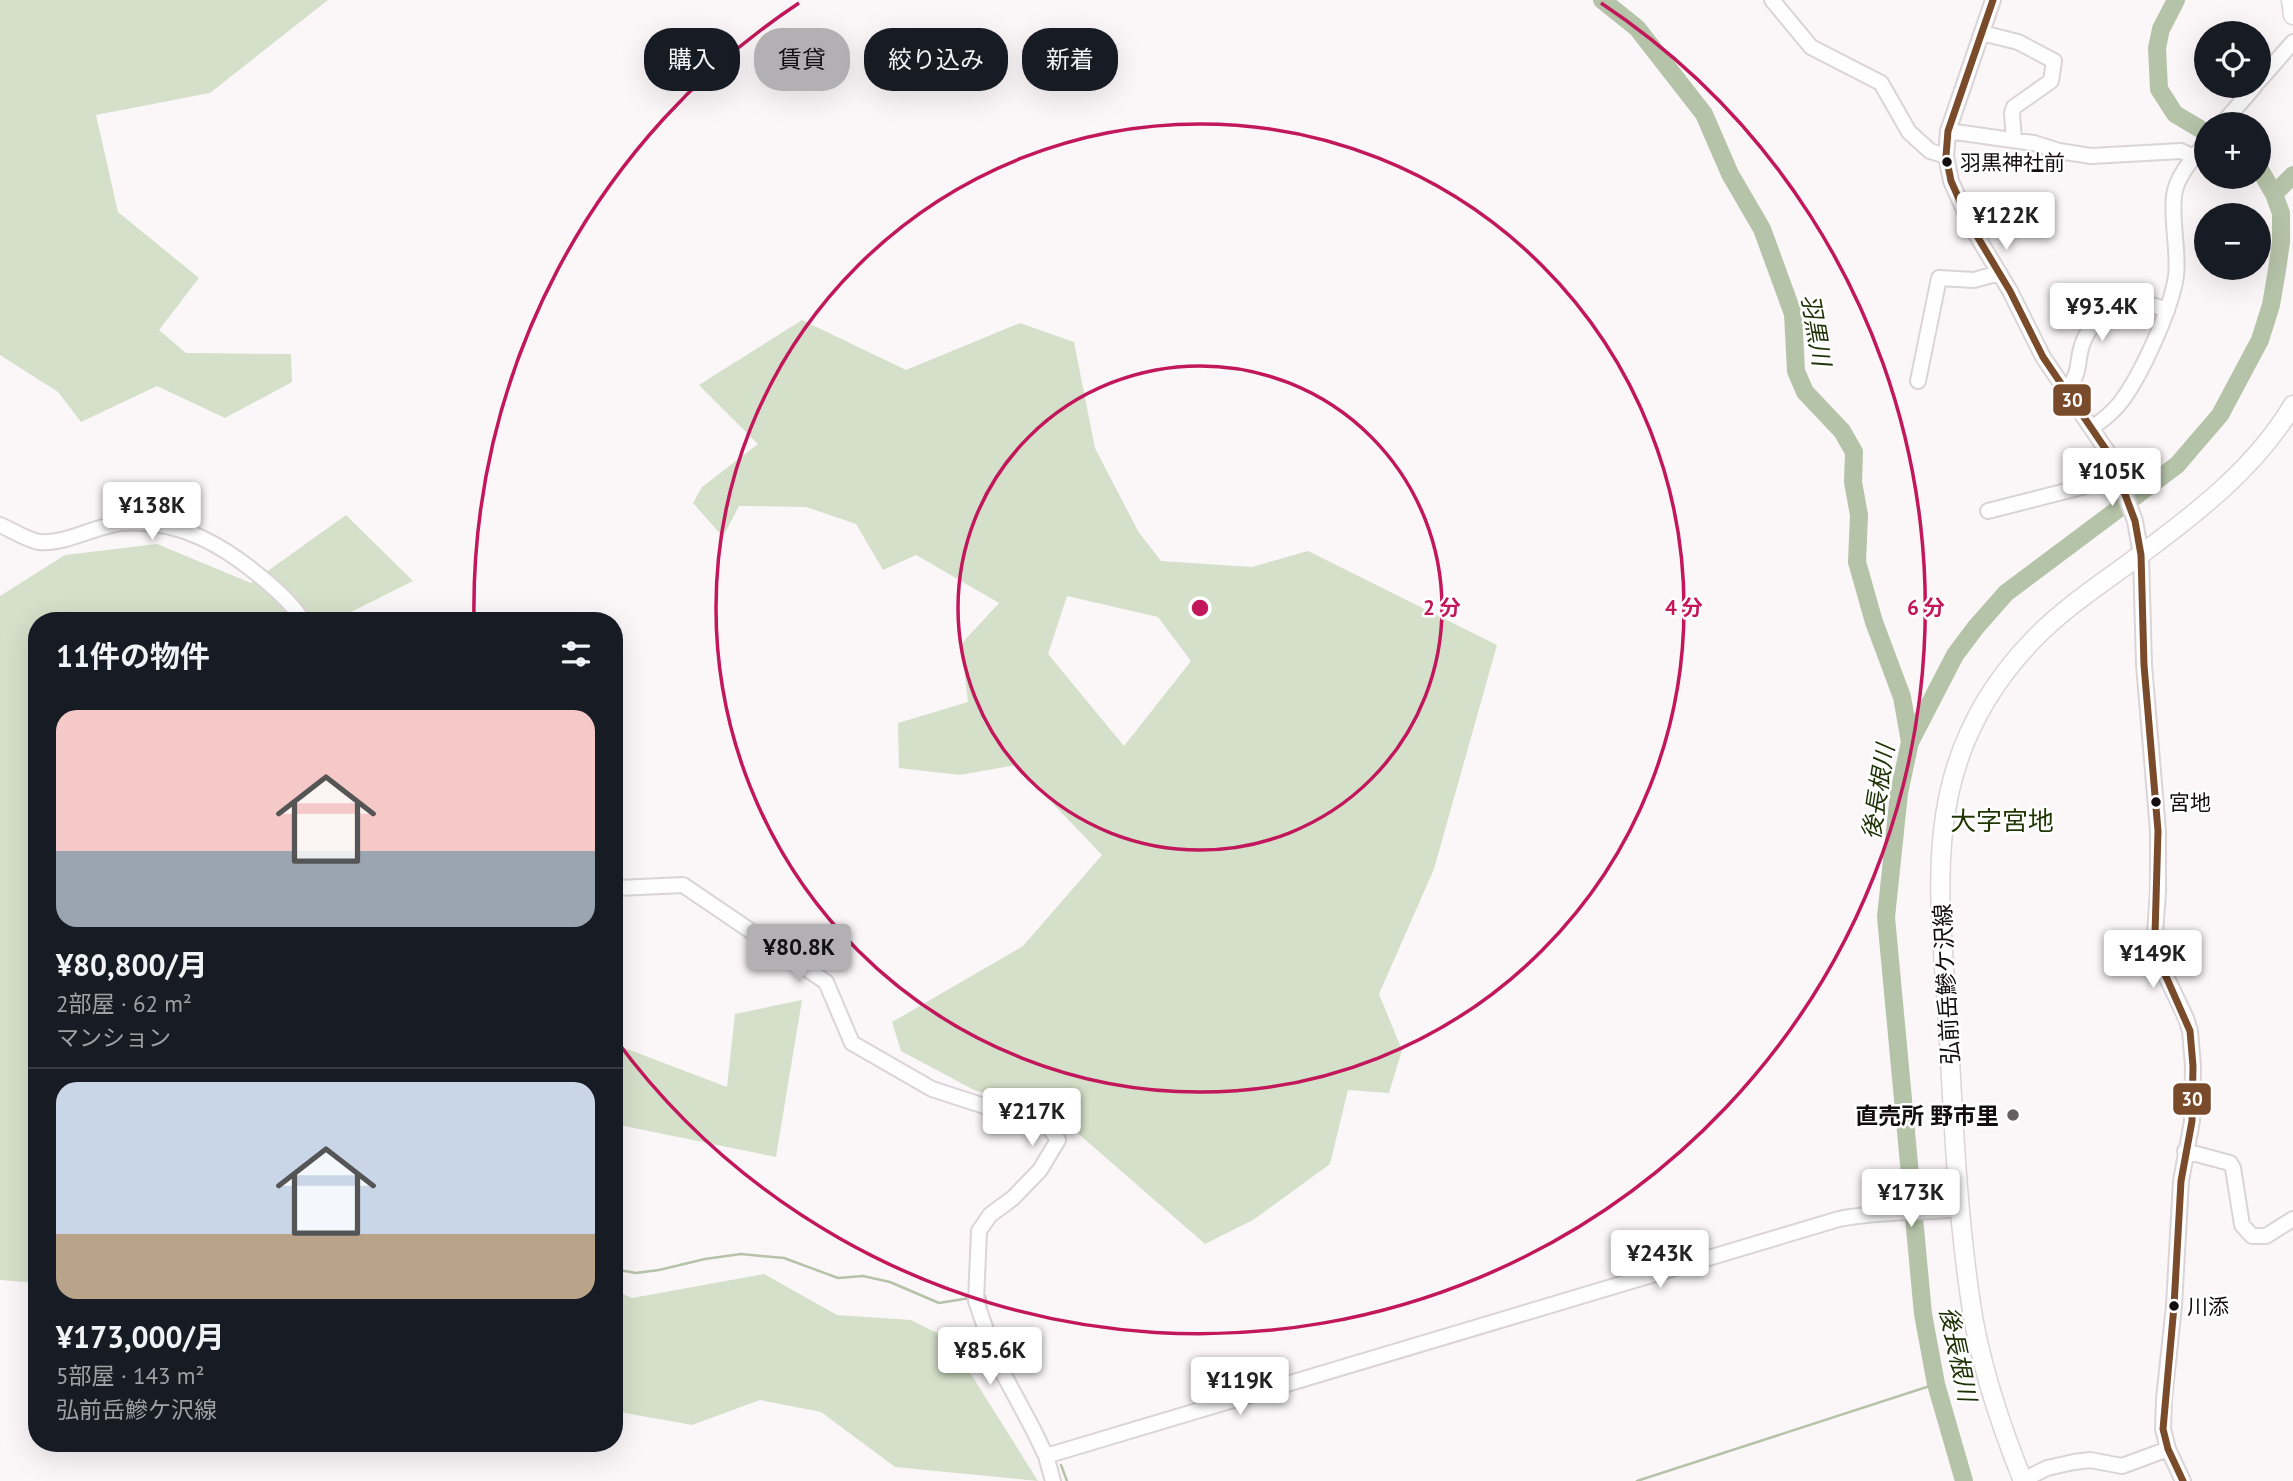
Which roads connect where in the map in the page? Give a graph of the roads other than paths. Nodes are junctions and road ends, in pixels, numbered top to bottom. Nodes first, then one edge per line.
1 (1772, 0) edge
2 (1993, 0) edge
3 (2291, 0) edge
4 (2293, 15) edge
5 (1982, 33) junction
6 (2293, 42) edge
7 (2271, 67) edge
8 (2244, 98) edge
9 (2232, 112) edge
10 (1948, 131) junction
11 (2014, 140) junction
12 (1947, 156) junction
13 (2194, 157) joint
14 (1999, 274) junction
15 (2166, 311) junction
16 (1918, 381) dead end
17 (2066, 391) junction
18 (2293, 405) edge
19 (2092, 427) junction
20 (2121, 479) junction
21 (1988, 511) dead end
22 (0, 525) edge
23 (2141, 555) junction
24 (295, 612) edge
25 (623, 888) edge
26 (2185, 1151) junction
27 (1960, 1209) junction
28 (2293, 1219) edge
29 (2168, 1449) junction
30 (1046, 1456) junction
31 (1053, 1481) edge
32 (2022, 1481) edge
33 (2183, 1481) edge

1 - 12 street
2 - 5 street
3 - 4 main road
5 - 10 street
5 - 11 street
6 - 7 street
8 - 9 street
10 - 11 street
10 - 12 street
11 - 13 street
12 - 14 street
13 - 15 street
14 - 16 street
14 - 17 street
15 - 17 street
15 - 19 street
17 - 19 street
18 - 23 main road, 弘前岳鰺ケ沢線
19 - 20 street
20 - 21 street
20 - 23 street
22 - 24 street
23 - 26 street
23 - 27 main road, 弘前岳鰺ケ沢線
25 - 30 street
26 - 28 street
26 - 29 street
27 - 30 street
27 - 32 main road, 弘前岳鰺ケ沢線
29 - 32 street
29 - 33 street
30 - 31 street

